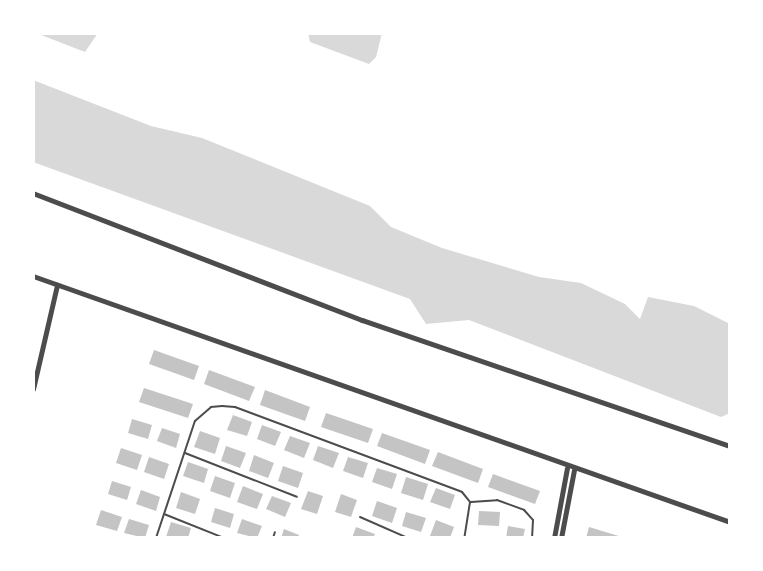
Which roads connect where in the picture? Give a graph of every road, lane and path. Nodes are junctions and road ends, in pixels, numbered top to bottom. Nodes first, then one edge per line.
1 (33, 193) edge
2 (33, 276) edge
3 (57, 285) junction
4 (33, 389) edge
5 (730, 446) edge
6 (184, 453) junction
7 (570, 469) junction
8 (297, 496) dead end
9 (470, 502) junction
10 (164, 514) junction
11 (360, 517) dead end
12 (730, 522) edge
13 (275, 532) dead end
14 (156, 538) edge
15 (224, 538) edge
16 (273, 538) edge
17 (408, 538) edge
18 (464, 538) edge
19 (532, 538) edge
20 (555, 538) edge
21 (561, 538) edge

1 - 5 street
2 - 3 street
3 - 4 street
3 - 7 street
6 - 8 lane
6 - 9 lane
6 - 10 lane
7 - 12 street
7 - 20 street
7 - 21 street
9 - 18 lane
9 - 19 lane
10 - 14 lane
10 - 15 lane
11 - 17 lane
13 - 16 lane

